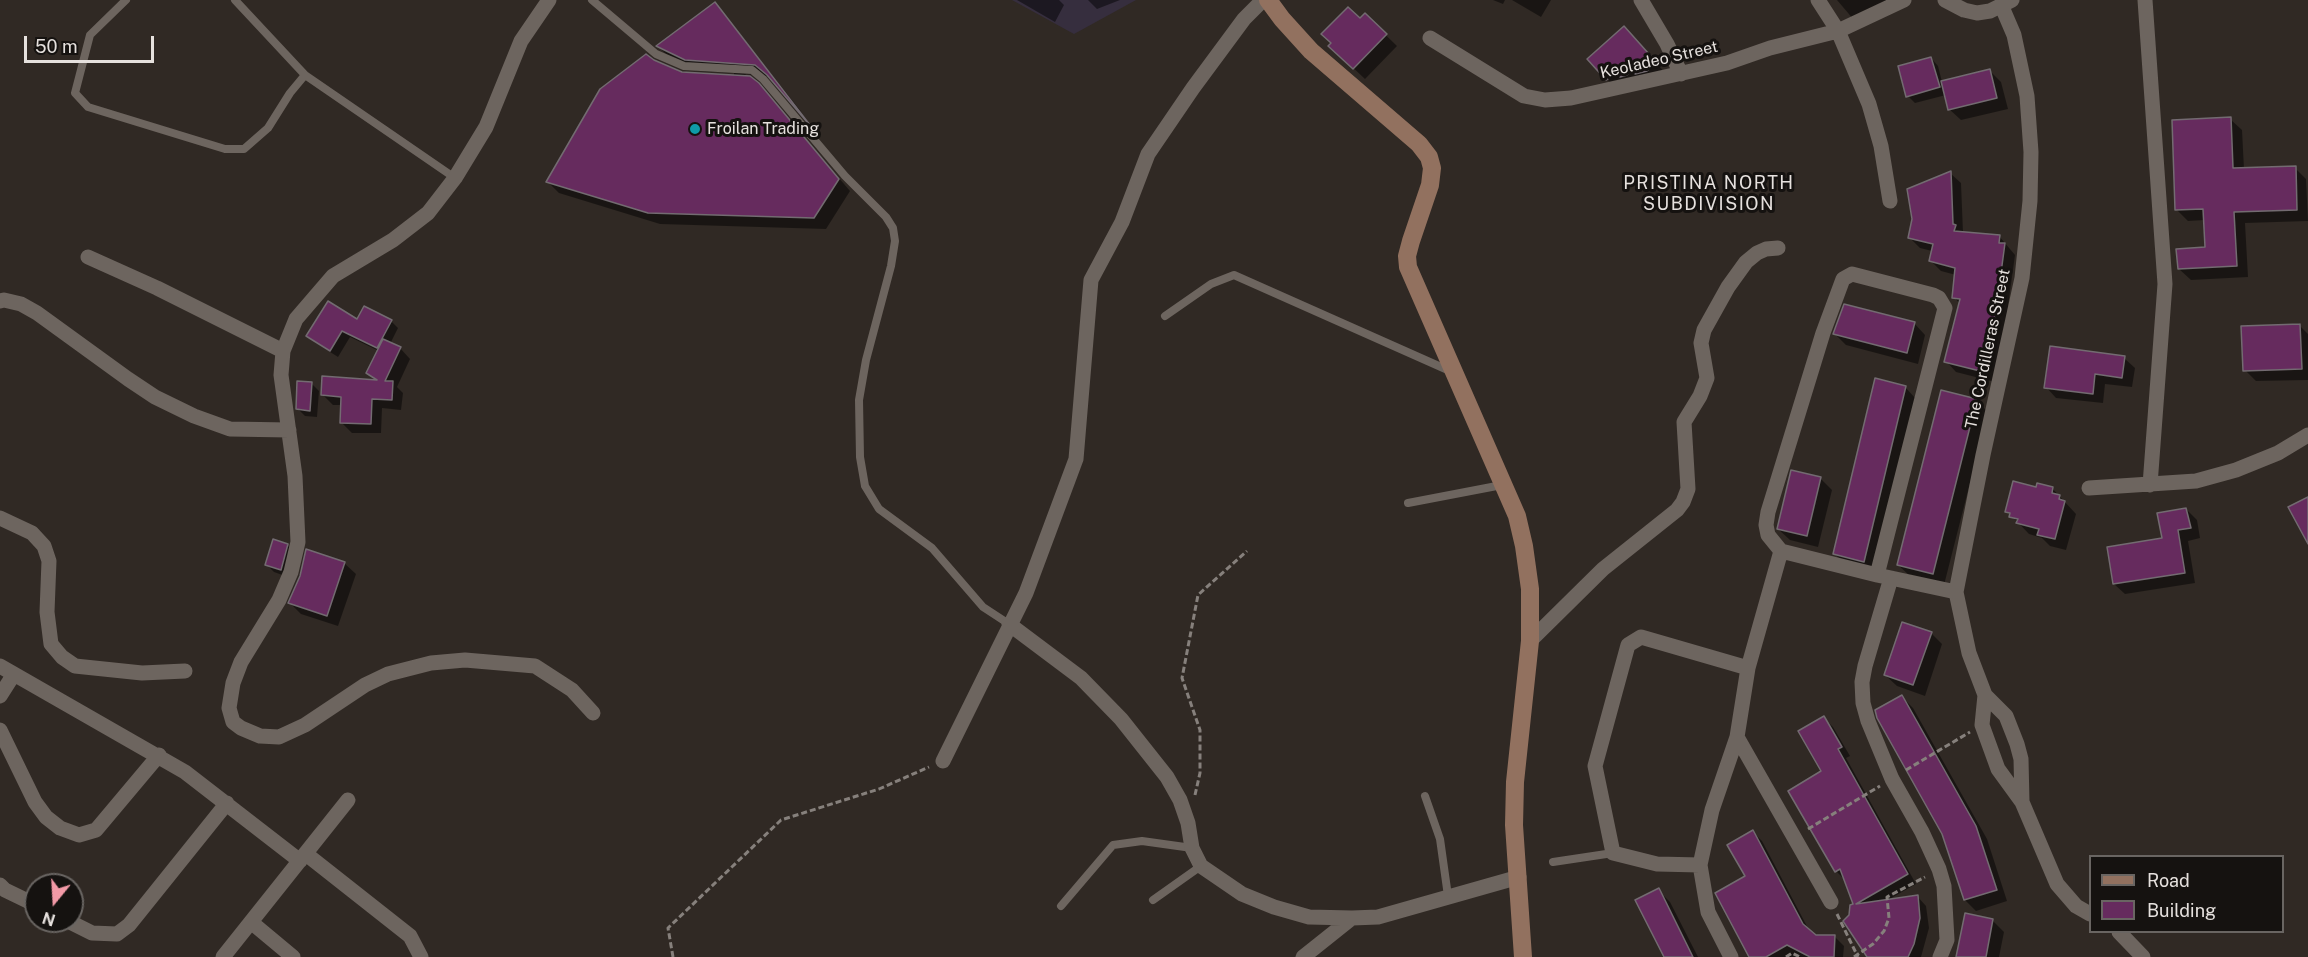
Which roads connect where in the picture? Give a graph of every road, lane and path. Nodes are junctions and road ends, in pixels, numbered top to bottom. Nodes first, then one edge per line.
1 (126, 0) edge
2 (236, 0) edge
3 (549, 0) edge
4 (592, 0) edge
5 (1263, 0) edge
6 (1268, 0) edge
7 (1641, 0) edge
8 (1818, 0) edge
9 (1904, 0) edge
10 (1945, 0) edge
11 (2145, 0) edge
12 (2007, 3) edge
13 (1838, 31) junction
14 (1430, 38) dead end
15 (1681, 74) junction
16 (305, 75) junction
17 (455, 178) junction
18 (1890, 201) dead end
19 (1778, 248) dead end
20 (88, 257) dead end
21 (0, 301) edge
22 (1165, 316) dead end
23 (283, 351) junction
24 (1454, 373) junction
25 (289, 430) junction
26 (2308, 435) edge
27 (1503, 485) junction
28 (2150, 485) junction
29 (2089, 488) dead end
30 (1408, 503) dead end
31 (0, 518) edge
32 (1247, 551) dead end
33 (1781, 551) junction
34 (1884, 577) junction
35 (1956, 592) junction
36 (1009, 624) junction
37 (1530, 641) junction
38 (0, 666) edge
39 (1748, 668) junction
40 (185, 670) dead end
41 (14, 674) junction
42 (1985, 695) junction
43 (0, 696) edge
44 (593, 713) dead end
45 (1982, 725) junction
46 (0, 729) edge
47 (1737, 736) junction
48 (159, 755) junction
49 (943, 761) joint
50 (1892, 779) junction
51 (1425, 796) dead end
52 (348, 800) dead end
53 (2022, 802) junction
54 (227, 803) junction
55 (1188, 823) junction
56 (1795, 837) junction
57 (1192, 848) junction
58 (1613, 853) junction
59 (303, 858) junction
60 (1552, 862) dead end
61 (1201, 866) junction
62 (1700, 866) junction
63 (1939, 869) junction
64 (1519, 877) junction
65 (0, 885) edge
66 (1448, 896) junction
67 (24, 899) edge
68 (1153, 900) dead end
69 (1831, 902) joint
70 (1061, 906) dead end
71 (2089, 913) edge
72 (1352, 918) junction
73 (251, 922) junction
74 (84, 929) edge
75 (2120, 933) edge
76 (1857, 956) edge
77 (223, 957) edge
78 (293, 957) edge
79 (421, 957) edge
80 (673, 957) edge
81 (1303, 957) edge
82 (1523, 957) edge
83 (1731, 957) edge
84 (1786, 957) edge
85 (1800, 957) edge
86 (1940, 957) edge
87 (2143, 957) edge

1 - 16 lane
2 - 16 lane
3 - 17 street
4 - 36 lane
5 - 36 street
6 - 24 street
7 - 15 street
8 - 13 street
9 - 13 street, Keoladeo Street
10 - 12 street
11 - 28 street
12 - 35 street, The Cordilleras Street
13 - 15 street, Keoladeo Street
13 - 18 street
14 - 15 street, Keoladeo Street
16 - 17 lane
17 - 23 street
19 - 37 street
20 - 23 street
21 - 25 street
22 - 24 lane
23 - 25 street
24 - 27 street
25 - 44 street
26 - 28 street
27 - 30 lane
27 - 37 street
28 - 29 street
31 - 40 street
32 - 55 path
33 - 34 street
33 - 34 street
33 - 39 street
34 - 35 street
34 - 50 street
35 - 42 street, The Cordilleras Street
36 - 49 street
36 - 55 street
37 - 64 street
38 - 41 street
39 - 47 street
39 - 58 street
41 - 43 street
41 - 48 street
42 - 45 street, The Cordilleras Street
42 - 53 street, The Cordilleras Street
45 - 50 path
45 - 53 street, The Cordilleras Street
46 - 48 street
47 - 56 street
47 - 62 street
48 - 54 street
49 - 80 path
50 - 56 path
50 - 63 street
51 - 66 lane
52 - 59 street
53 - 71 street, The Cordilleras Street
54 - 59 street
54 - 74 street
55 - 57 street
56 - 69 street
57 - 61 street
57 - 70 lane
58 - 60 lane
58 - 62 street
59 - 73 street
59 - 79 street
61 - 68 lane
61 - 72 street
62 - 83 street
63 - 76 path
63 - 86 street
64 - 66 street
64 - 82 street
65 - 67 street
66 - 72 street
69 - 76 path
72 - 81 street
73 - 77 street
73 - 78 street
75 - 87 street
84 - 85 path

